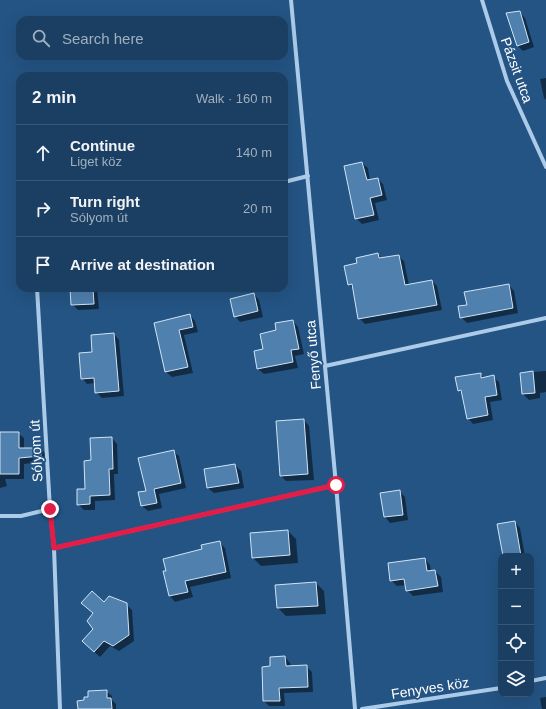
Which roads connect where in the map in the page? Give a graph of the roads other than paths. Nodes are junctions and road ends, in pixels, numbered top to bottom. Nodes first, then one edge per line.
1 (291, 0) edge
2 (482, 0) edge
3 (546, 167) edge
4 (308, 176) junction
5 (288, 181) edge
6 (37, 292) edge
7 (546, 318) edge
8 (325, 366) junction
9 (336, 485) junction
10 (50, 509) junction
11 (0, 516) edge
12 (54, 548) junction
13 (546, 678) edge
14 (534, 680) edge
15 (498, 688) edge
16 (60, 709) edge
17 (355, 709) edge
18 (362, 709) edge

1 - 4 street, Fenyő utca
2 - 3 street, Pázsit utca
4 - 5 street
4 - 8 street, Fenyő utca
6 - 10 street, Sólyom út
7 - 8 street
8 - 9 street, Fenyő utca
9 - 12 street
9 - 17 street, Fenyő utca
10 - 11 street
10 - 12 street, Sólyom út
12 - 16 street, Sólyom út
13 - 14 street
15 - 18 street, Fenyves köz

